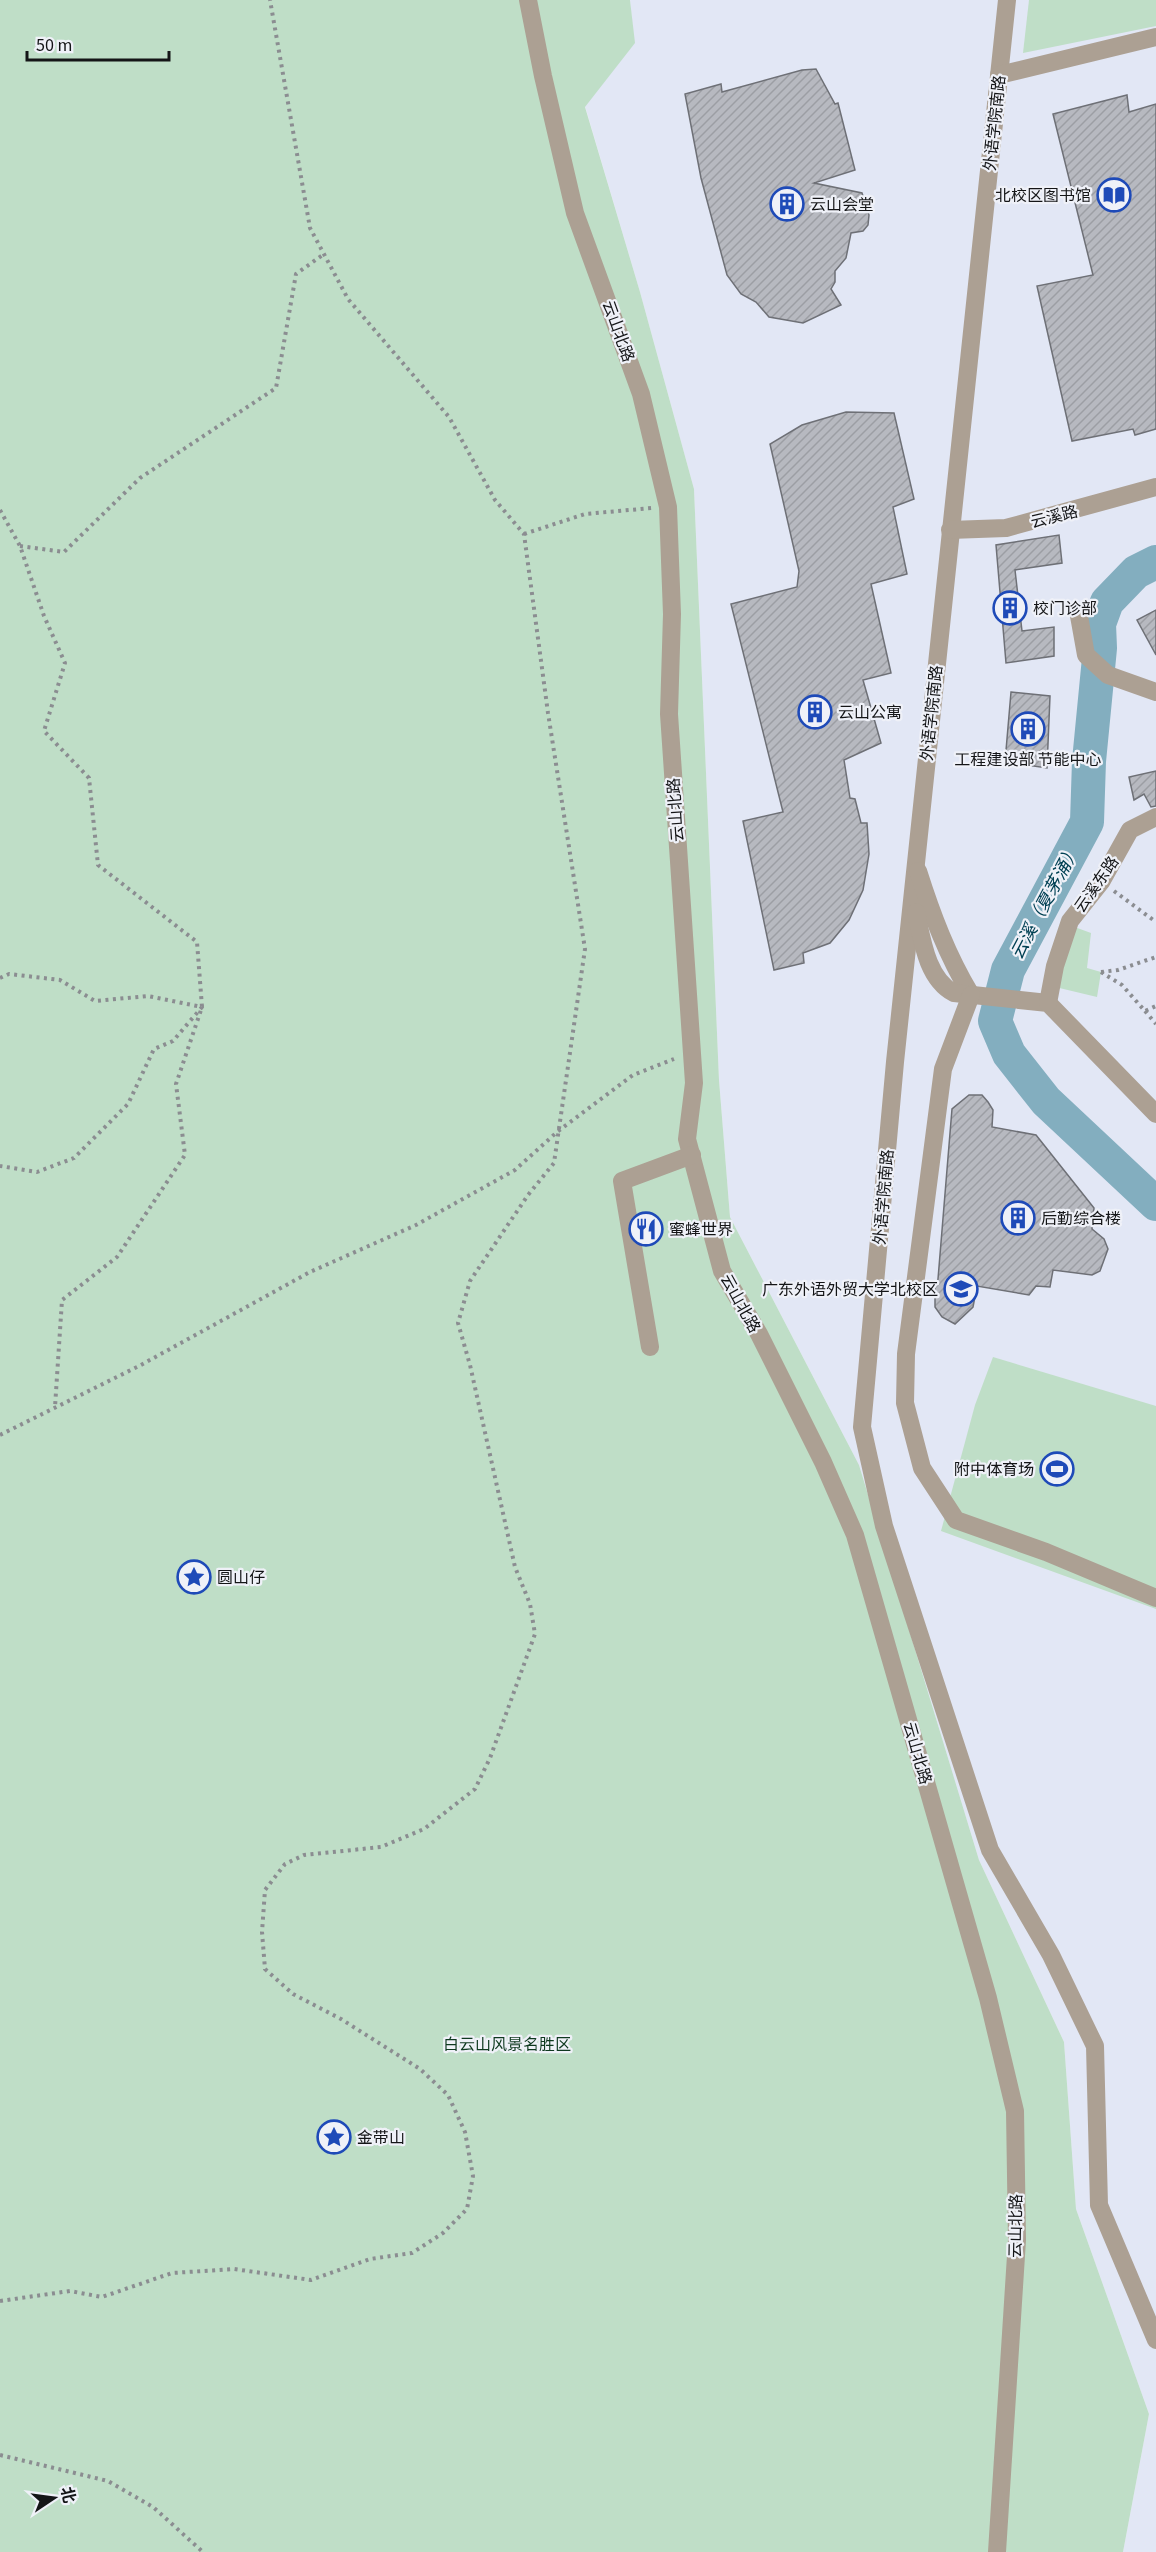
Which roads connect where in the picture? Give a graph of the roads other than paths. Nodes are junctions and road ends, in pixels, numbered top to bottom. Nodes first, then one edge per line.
1 (528, 0) edge
2 (1007, 0) edge
3 (1156, 37) edge
4 (999, 75) junction
5 (1156, 487) edge
6 (950, 530) junction
7 (1079, 616) dead end
8 (1156, 692) edge
9 (1156, 817) edge
10 (916, 862) junction
11 (912, 896) junction
12 (971, 995) junction
13 (1048, 1003) junction
14 (1156, 1114) edge
15 (692, 1155) junction
16 (650, 1347) dead end
17 (884, 1526) junction
18 (855, 1535) junction
19 (1156, 1598) edge
20 (1156, 2340) edge
21 (997, 2552) edge

1 - 15 street, 云山北路
2 - 4 street, 外语学院南路
3 - 4 street
4 - 6 street, 外语学院南路
5 - 6 street, 云溪路
6 - 10 street, 外语学院南路
7 - 8 street
9 - 13 street, 云溪东路
10 - 11 street, 外语学院南路
10 - 12 street
11 - 12 street
11 - 17 street, 外语学院南路
12 - 13 street
12 - 19 street
13 - 14 street
15 - 16 street
15 - 18 street, 云山北路
17 - 18 street
17 - 20 street, 外语学院南路
18 - 21 street, 云山北路

